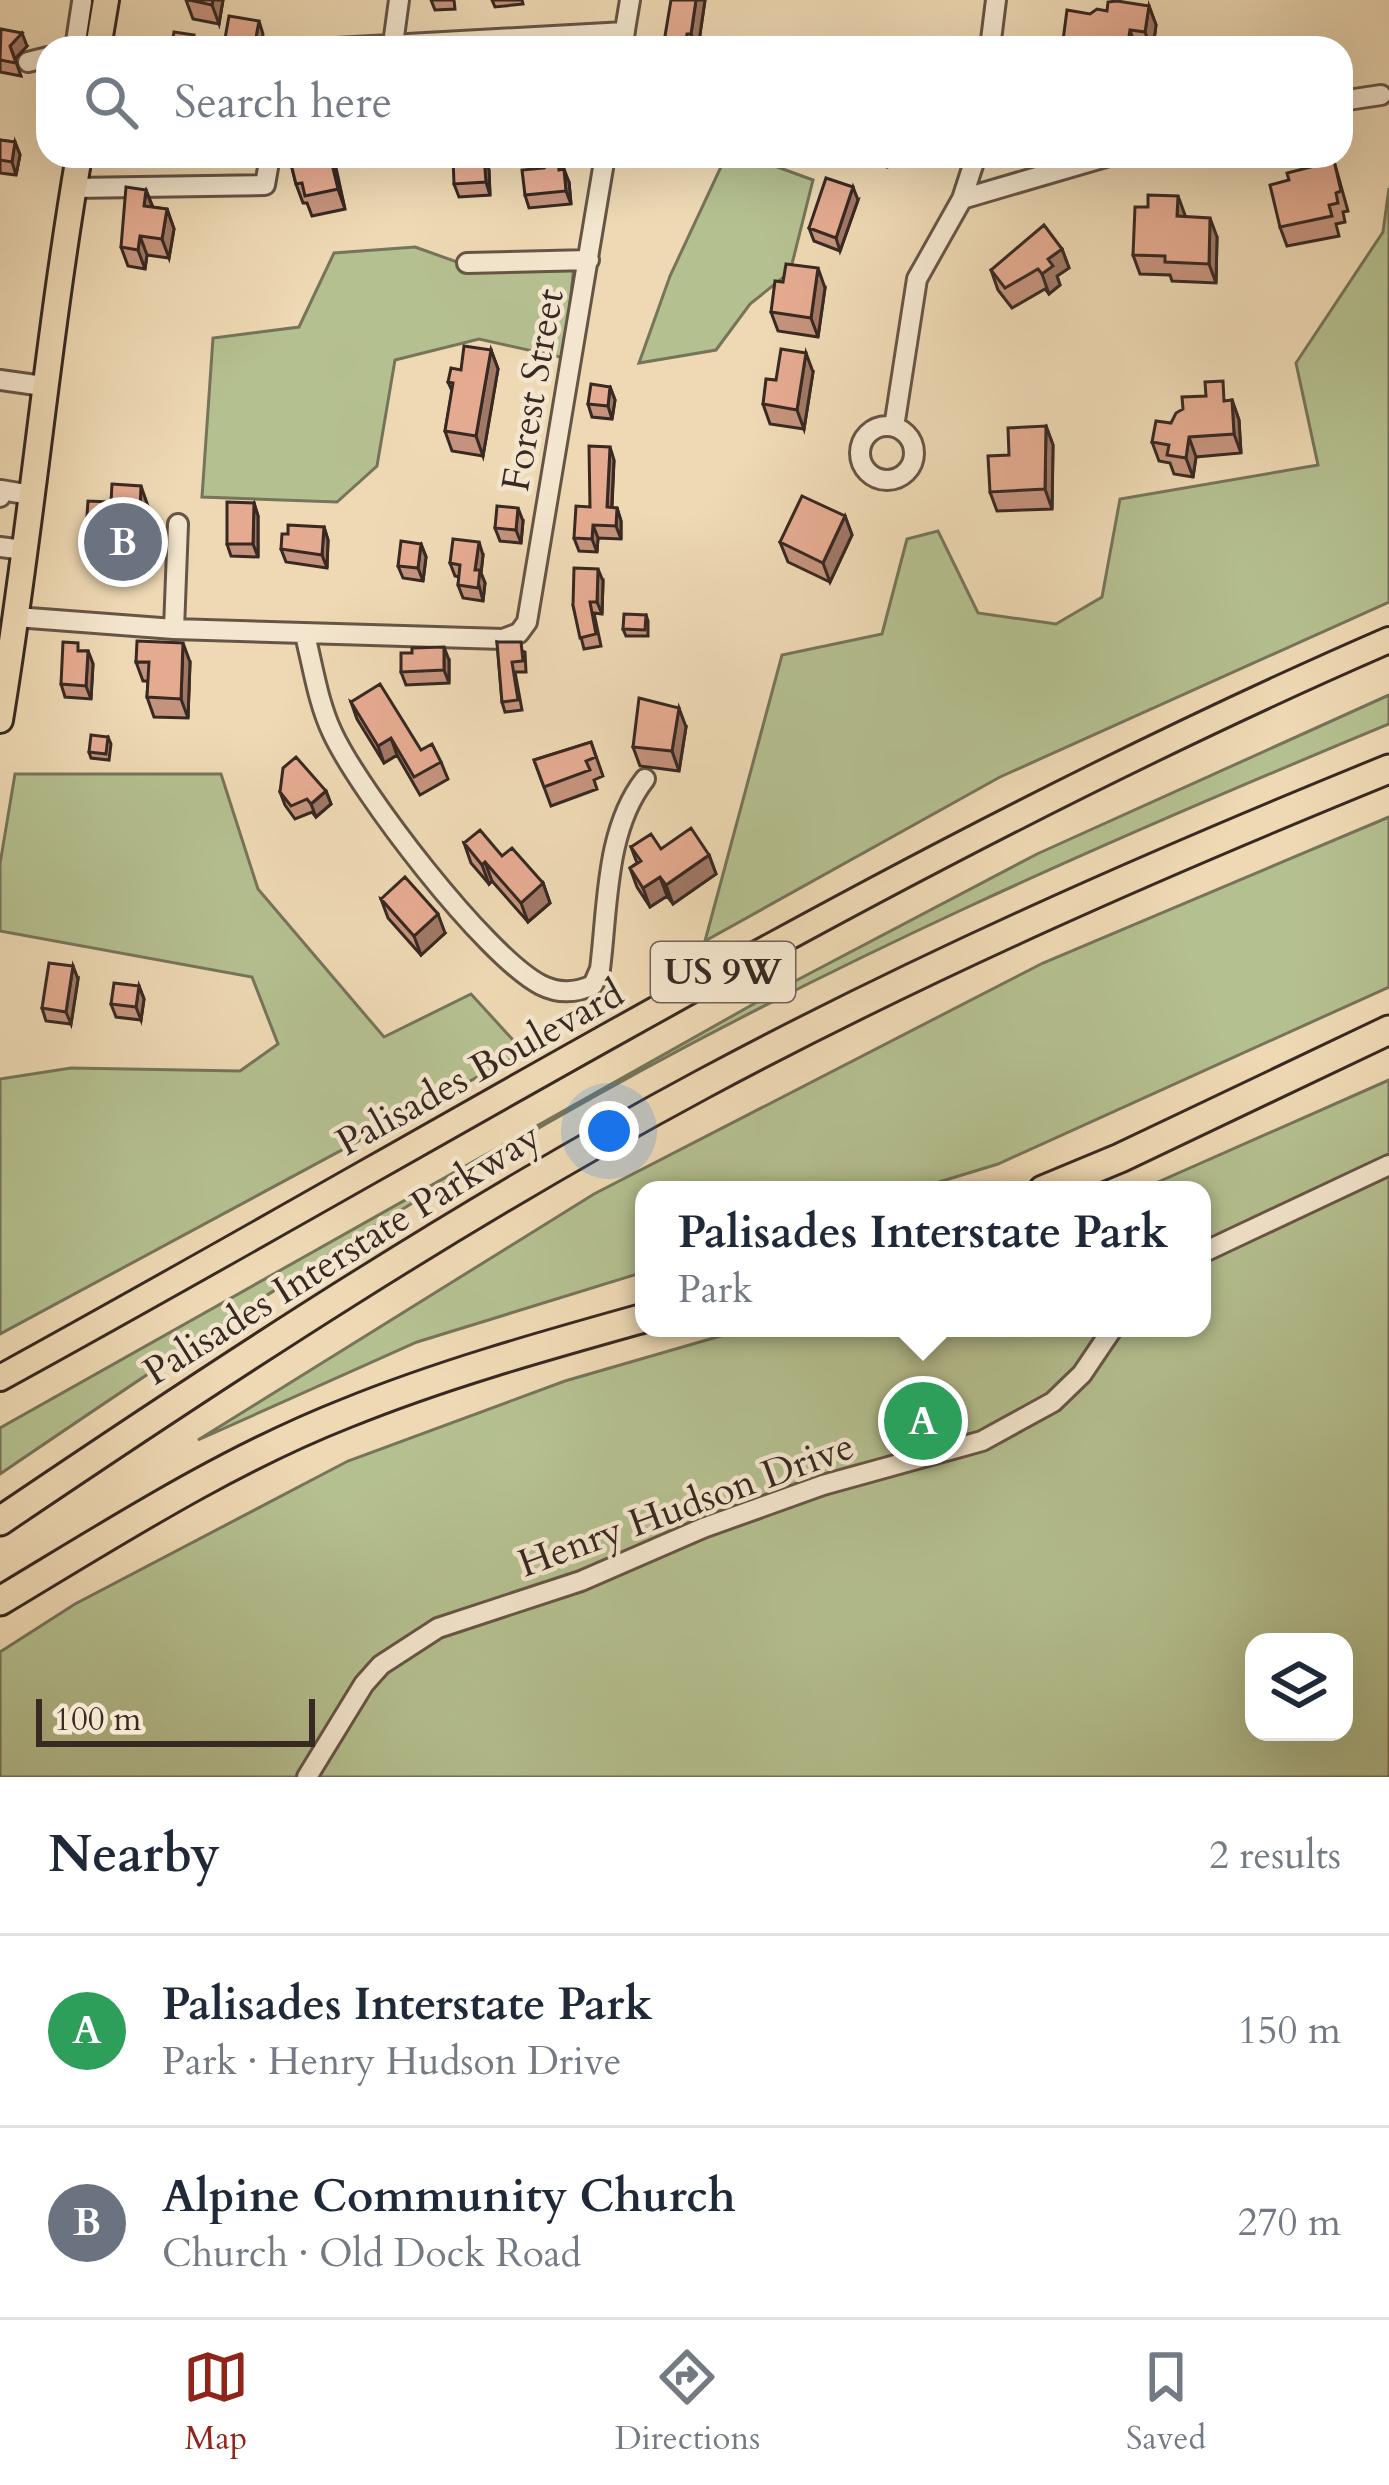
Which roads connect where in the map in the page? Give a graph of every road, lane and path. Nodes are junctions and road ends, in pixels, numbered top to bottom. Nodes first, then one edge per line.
1 (399, 0) edge
2 (630, 0) edge
3 (996, 0) edge
4 (92, 3) edge
5 (79, 36) edge
6 (96, 36) edge
7 (393, 36) edge
8 (625, 36) edge
9 (991, 36) edge
10 (1381, 95) dead end
11 (1353, 99) edge
12 (77, 168) edge
13 (268, 168) edge
14 (603, 168) edge
15 (972, 168) edge
16 (1068, 168) edge
17 (74, 188) junction
18 (962, 199) junction
19 (589, 260) junction
20 (466, 263) dead end
21 (0, 380) edge
22 (43, 386) junction
23 (894, 427) dead end
24 (32, 495) junction
25 (0, 497) edge
26 (178, 524) dead end
27 (12, 548) edge
28 (11, 608) edge
29 (174, 629) junction
30 (305, 635) junction
31 (1389, 640) edge
32 (0, 720) edge
33 (1389, 770) edge
34 (645, 779) dead end
35 (1389, 1030) edge
36 (1389, 1165) edge
37 (1064, 1181) edge
38 (1211, 1248) edge
39 (635, 1321) edge
40 (74, 1337) junction
41 (1107, 1337) edge
42 (0, 1364) edge
43 (0, 1378) edge
44 (0, 1520) edge
45 (0, 1601) edge
46 (307, 1777) edge

1 - 7 street
2 - 8 street
3 - 9 street
4 - 5 street
4 - 6 main road
10 - 11 street
12 - 17 main road
13 - 17 street
14 - 19 street, Forest Street
15 - 18 street
16 - 18 street
17 - 22 main road
18 - 23 street
19 - 20 street
19 - 30 street, Forest Street
21 - 22 street
22 - 24 main road
24 - 25 street
24 - 27 main road
26 - 29 street
27 - 28 main road
28 - 29 street
28 - 32 main road
29 - 30 street
30 - 34 street
31 - 40 main road, Palisades Boulevard / US 9W
33 - 44 highway, Palisades Interstate Parkway
35 - 37 highway
36 - 38 street
39 - 45 highway
40 - 42 main road
40 - 43 main road, Palisades Boulevard / US 9W
41 - 46 street, Henry Hudson Drive

